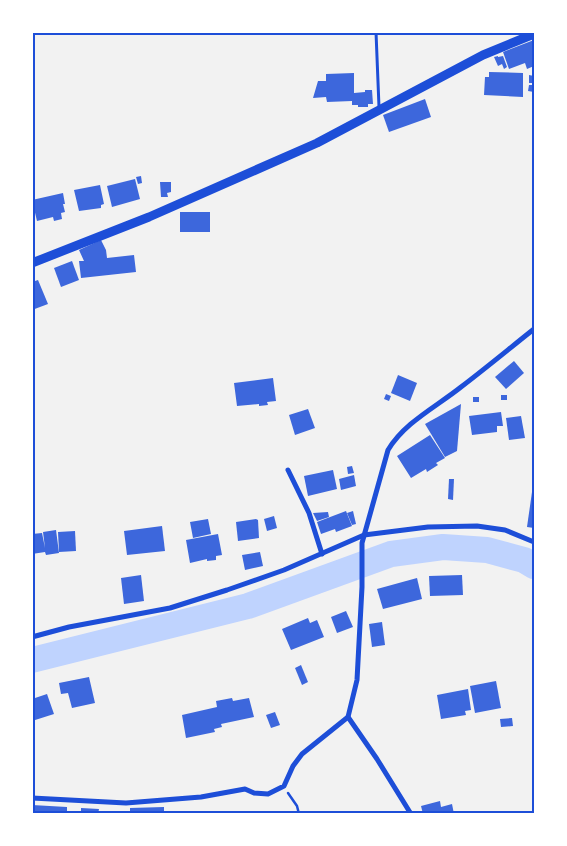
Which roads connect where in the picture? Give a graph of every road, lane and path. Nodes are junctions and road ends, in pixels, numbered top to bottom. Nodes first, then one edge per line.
1 (376, 32) edge
2 (534, 34) edge
3 (379, 110) junction
4 (32, 263) edge
5 (534, 329) edge
6 (288, 470) dead end
7 (364, 535) junction
8 (534, 542) edge
9 (322, 554) junction
10 (32, 637) edge
11 (348, 717) junction
12 (284, 786) junction
13 (32, 798) edge
14 (299, 814) edge
15 (411, 814) edge

1 - 3 lane
2 - 3 main road
3 - 4 main road
5 - 7 street
6 - 9 street
7 - 8 street
7 - 9 street
7 - 11 street
9 - 10 street
11 - 12 street
11 - 15 street
12 - 13 street
12 - 14 path

